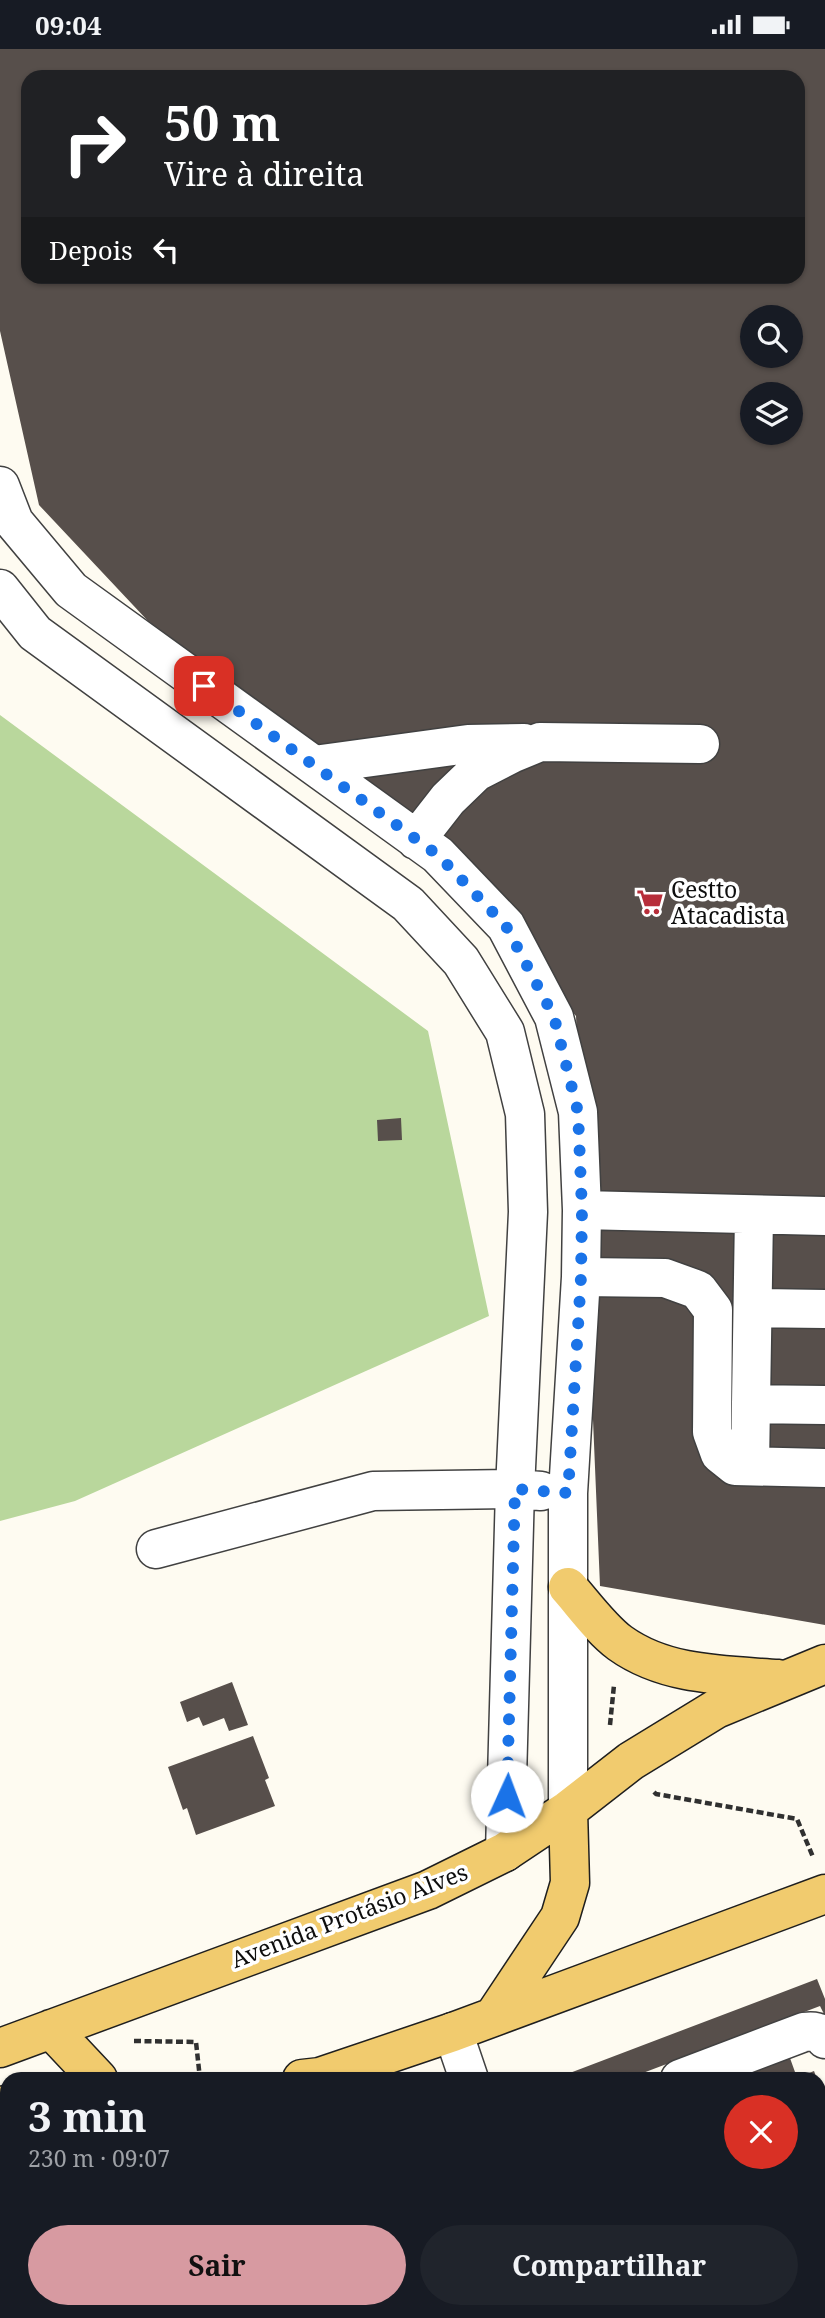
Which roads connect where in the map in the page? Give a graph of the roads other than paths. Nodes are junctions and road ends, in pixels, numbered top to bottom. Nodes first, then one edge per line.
1 (0, 487) edge
2 (0, 589) edge
3 (540, 742) junction
4 (701, 744) dead end
5 (314, 765) junction
6 (416, 840) junction
7 (582, 1210) junction
8 (754, 1215) junction
9 (825, 1216) edge
10 (581, 1277) junction
11 (753, 1308) junction
12 (825, 1309) edge
13 (752, 1405) junction
14 (825, 1405) edge
15 (750, 1466) junction
16 (825, 1468) edge
17 (515, 1489) junction
18 (568, 1493) junction
19 (156, 1549) dead end
20 (568, 1587) junction
21 (825, 1664) edge
22 (783, 1680) junction
23 (568, 1809) junction
24 (505, 1851) junction
25 (820, 1879) edge
26 (494, 2016) junction
27 (51, 2029) junction
28 (453, 2032) junction
29 (825, 2039) edge
30 (0, 2048) edge
31 (91, 2072) edge
32 (331, 2072) edge
33 (467, 2072) edge
34 (698, 2072) edge

1 - 5 street
2 - 17 street
3 - 4 street
3 - 5 street
3 - 6 street
5 - 6 street
6 - 7 street
7 - 8 street
7 - 10 street
8 - 9 street
8 - 11 street
10 - 15 street
10 - 18 street
11 - 12 street
11 - 13 street
13 - 14 street
13 - 15 street
15 - 16 street
17 - 18 street
17 - 19 street
17 - 24 street
18 - 20 street
20 - 22 main road
20 - 23 street
21 - 22 main road, Avenida Protásio Alves
22 - 23 main road, Avenida Protásio Alves
23 - 24 main road, Avenida Protásio Alves
23 - 26 main road
24 - 27 main road, Avenida Protásio Alves
25 - 26 main road
26 - 28 main road
27 - 30 main road, Avenida Protásio Alves
27 - 31 main road
28 - 32 main road
28 - 33 street
29 - 34 street

